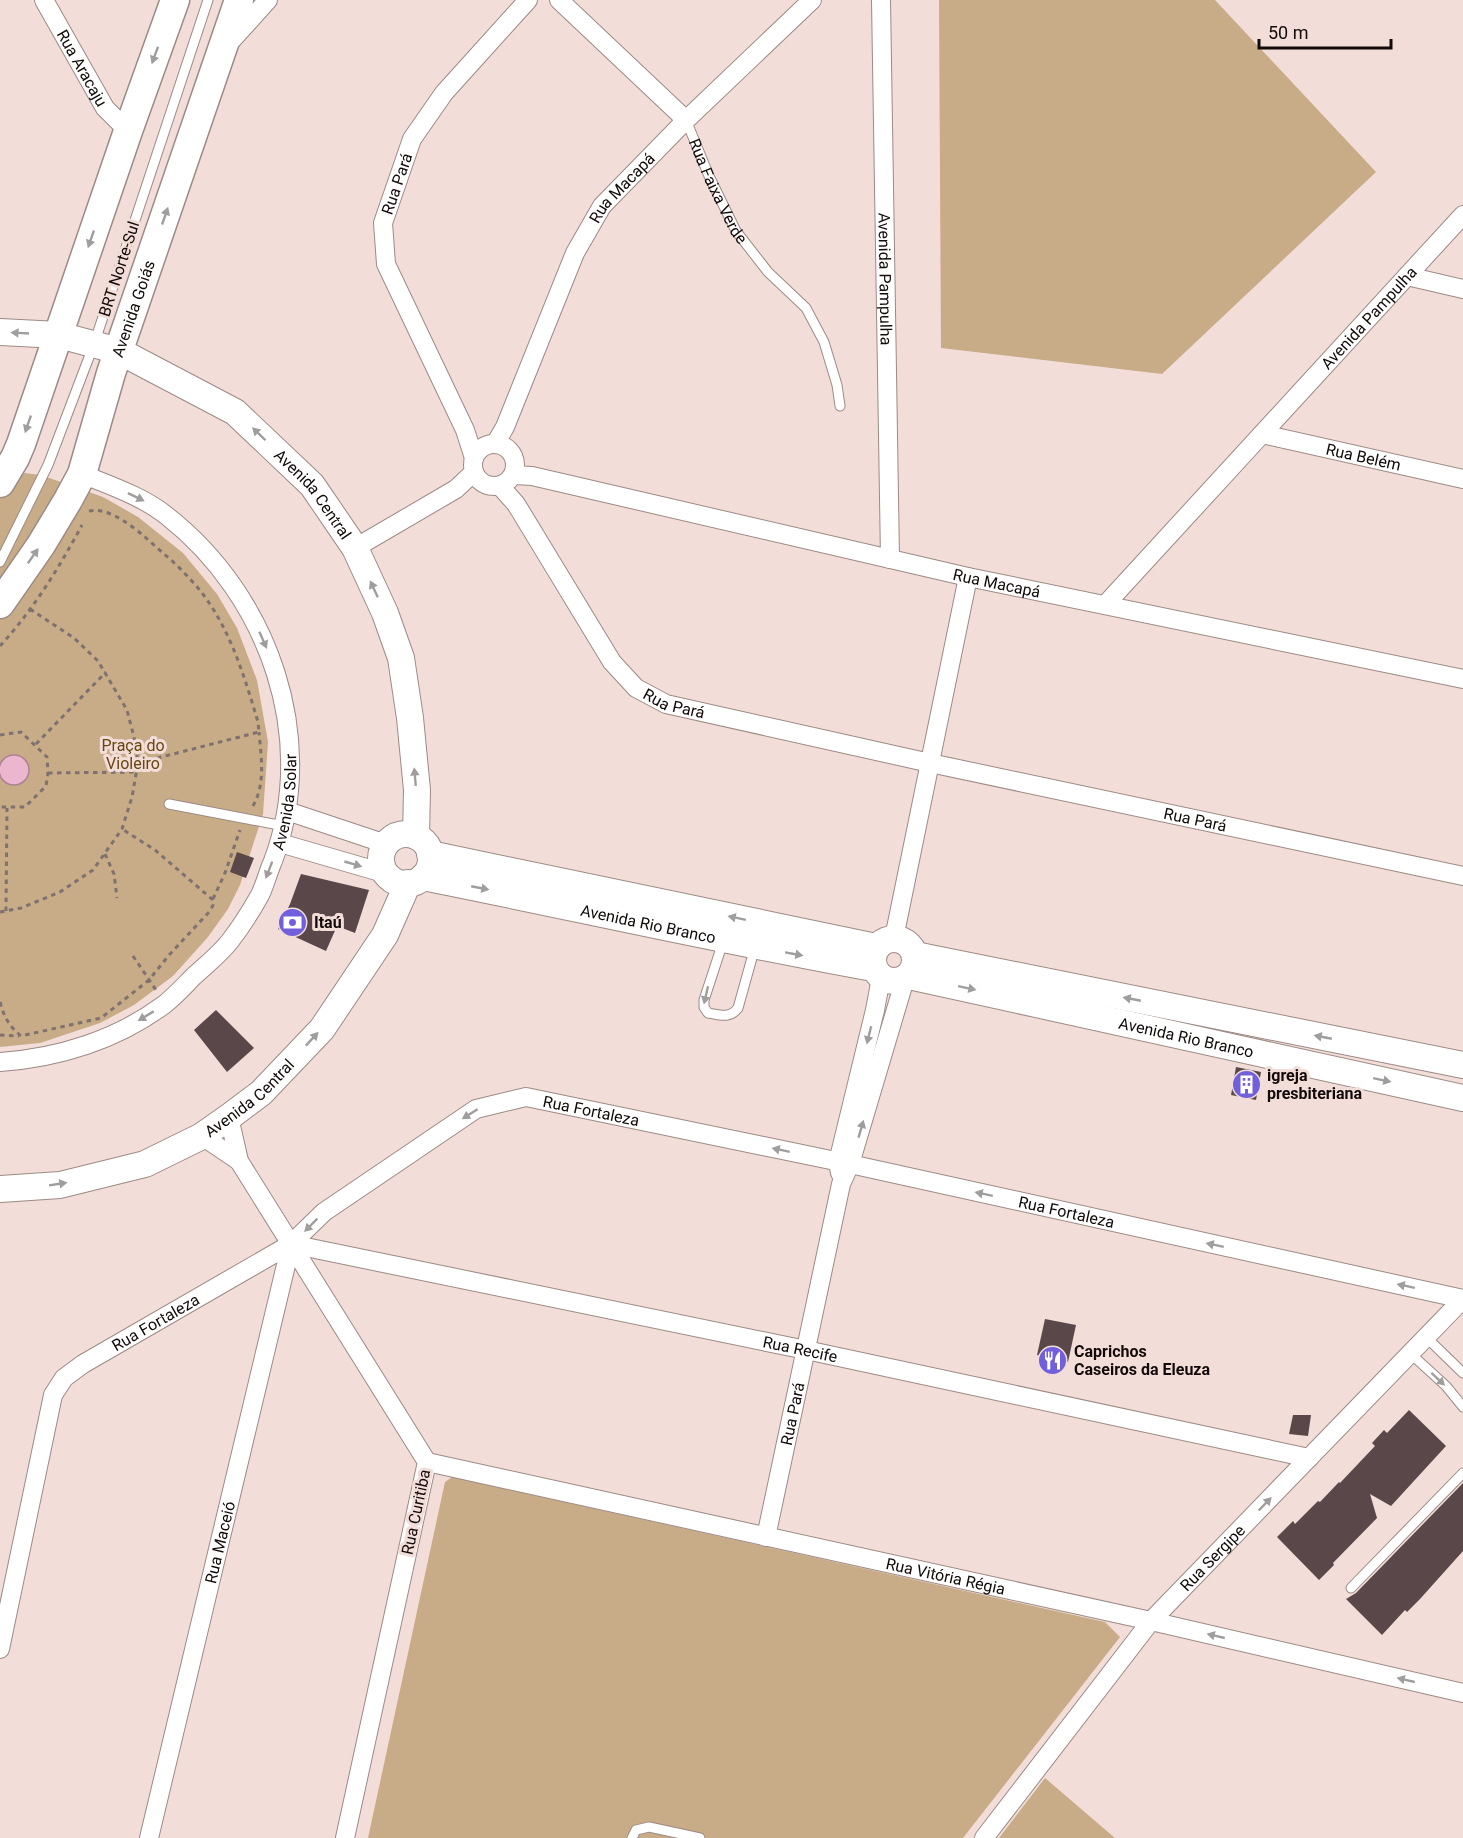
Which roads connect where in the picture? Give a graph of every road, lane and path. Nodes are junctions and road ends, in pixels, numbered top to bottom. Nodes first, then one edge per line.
1 (44, 0) edge
2 (175, 0) edge
3 (208, 0) edge
4 (239, 0) edge
5 (268, 0) edge
6 (528, 0) edge
7 (559, 0) edge
8 (812, 0) edge
9 (881, 0) edge
10 (221, 52) junction
11 (686, 120) junction
12 (128, 131) junction
13 (1463, 215) edge
14 (1407, 276) junction
15 (1463, 289) edge
16 (0, 332) edge
17 (59, 335) junction
18 (106, 347) junction
19 (840, 406) dead end
20 (1262, 434) junction
21 (8, 457) edge
22 (485, 458) junction
23 (82, 474) junction
24 (509, 477) junction
25 (1463, 479) edge
26 (0, 483) edge
27 (16, 533) junction
28 (355, 548) junction
29 (0, 552) edge
30 (890, 559) junction
31 (0, 562) edge
32 (968, 577) junction
33 (0, 604) edge
34 (1105, 605) junction
35 (30, 609) junction
36 (0, 646) edge
37 (106, 672) junction
38 (1463, 679) edge
39 (0, 735) edge
40 (35, 744) junction
41 (138, 763) junction
42 (930, 763) junction
43 (136, 772) junction
44 (48, 773) junction
45 (169, 804) dead end
46 (0, 807) edge
47 (7, 807) junction
48 (284, 826) junction
49 (122, 829) junction
50 (386, 844) joint
51 (105, 854) junction
52 (413, 865) junction
53 (1463, 876) edge
54 (117, 898) dead end
55 (6, 911) junction
56 (0, 912) edge
57 (724, 939) junction
58 (755, 946) junction
59 (133, 956) dead end
60 (894, 963) junction
61 (149, 980) junction
62 (0, 1002) edge
63 (165, 1004) junction
64 (875, 1010) junction
65 (894, 1014) junction
66 (0, 1035) edge
67 (21, 1036) junction
68 (0, 1062) edge
69 (1463, 1065) edge
70 (1463, 1098) edge
71 (229, 1117) junction
72 (202, 1136) junction
73 (239, 1161) junction
74 (844, 1163) junction
75 (0, 1189) edge
76 (291, 1245) junction
77 (1463, 1299) edge
78 (1427, 1338) junction
79 (806, 1350) junction
80 (1411, 1354) junction
81 (1463, 1373) edge
82 (1463, 1407) edge
83 (1309, 1458) junction
84 (427, 1462) junction
85 (1463, 1473) edge
86 (766, 1537) junction
87 (1352, 1588) dead end
88 (1151, 1622) junction
89 (0, 1649) edge
90 (1463, 1693) edge
91 (149, 1838) edge
92 (345, 1838) edge
93 (632, 1838) edge
94 (700, 1838) edge
95 (984, 1838) edge

1 - 12 street, Rua Aracaju
2 -> 12 main road
3 - 18 lane, BRT Norte-Sul
4 - 10 main road, Avenida Goiás
5 - 10 street
6 - 22 street, Rua Pará
7 - 11 street, Rua Faixa Verde
8 - 11 street, Rua Macapá
9 - 30 street, Avenida Pampulha
18 -> 10 main road, Avenida Goiás
11 - 19 lane, Rua Faixa Verde
11 - 22 street, Rua Macapá
12 -> 17 main road
13 - 14 street, Avenida Pampulha
14 - 15 street
14 - 20 street, Avenida Pampulha
17 -> 16 street, Avenida Central
17 - 18 street, Avenida Central
17 -> 21 main road
18 - 23 main road, Avenida Goiás
18 - 27 lane, BRT Norte-Sul
28 -> 18 street, Avenida Central
20 - 25 street, Rua Belém
20 - 34 street, Avenida Pampulha
21 - 26 main road
22 - 24 street, Rua Macapá
22 - 24 street, Rua Pará
22 - 28 street
33 -> 23 main road, Avenida Goiás
23 -> 48 street, Avenida Solar
24 - 30 street, Rua Macapá
24 - 42 street, Rua Pará
27 - 29 lane, BRT Norte-Sul
27 - 31 lane, BRT Norte-Sul
52 -> 28 street, Avenida Central
30 - 32 street, Rua Macapá
32 - 34 street, Rua Macapá
32 - 42 street, Rua Pará
34 - 38 street, Rua Macapá
35 - 36 path
35 - 37 path
35 - 41 path
37 - 40 path
37 - 41 path
39 - 40 path
40 - 44 path
41 - 43 path
42 - 53 street, Rua Pará
42 - 60 street, Rua Pará
43 - 44 path
43 - 49 path
44 - 47 path
45 - 48 lane
46 - 47 path
47 - 55 path
48 - 50 street
48 -> 52 street, Avenida Rio Branco
48 -> 63 street, Avenida Solar
49 - 51 path
49 - 61 path
50 - 52 street
51 - 54 path
51 - 55 path
52 -> 57 street, Avenida Rio Branco
60 -> 52 street, Avenida Rio Branco
71 -> 52 street, Avenida Central
55 - 56 path
57 - 58 street, Avenida Rio Branco
57 -> 58 lane
58 -> 60 street, Avenida Rio Branco
59 - 61 path
60 - 64 street, Rua Pará
60 - 65 street, Rua Pará
69 -> 60 street, Avenida Rio Branco
60 -> 70 street, Avenida Rio Branco
61 - 63 path
61 - 67 path
62 - 67 path
63 -> 68 street, Avenida Solar
64 - 65 street
64 -> 74 street, Rua Pará
74 -> 65 street, Rua Pará
66 - 67 path
71 - 72 street, Avenida Central
71 - 73 street, Rua Curitiba
72 - 73 street, Rua Curitiba
75 -> 72 street, Avenida Central
73 - 76 street, Rua Curitiba
74 -> 76 street, Rua Fortaleza
77 -> 74 street, Rua Fortaleza
74 - 79 street, Rua Pará
76 - 79 street, Rua Recife
76 - 84 street, Rua Curitiba
76 - 89 street, Rua Fortaleza
76 - 91 street, Rua Maceió
77 - 78 street, Rua Sergipe
78 - 80 street, Rua Sergipe
78 - 81 lane
79 - 83 street, Rua Recife
79 - 86 street, Rua Pará
80 -> 82 lane
80 - 83 street, Rua Sergipe
88 -> 83 street, Rua Sergipe
84 - 86 street, Rua Vitória Régia
84 - 92 street, Rua Curitiba
85 - 87 lane
86 - 88 street, Rua Vitória Régia
90 -> 88 street, Rua Vitória Régia
88 - 95 street, Rua Sergipe
93 - 94 lane

